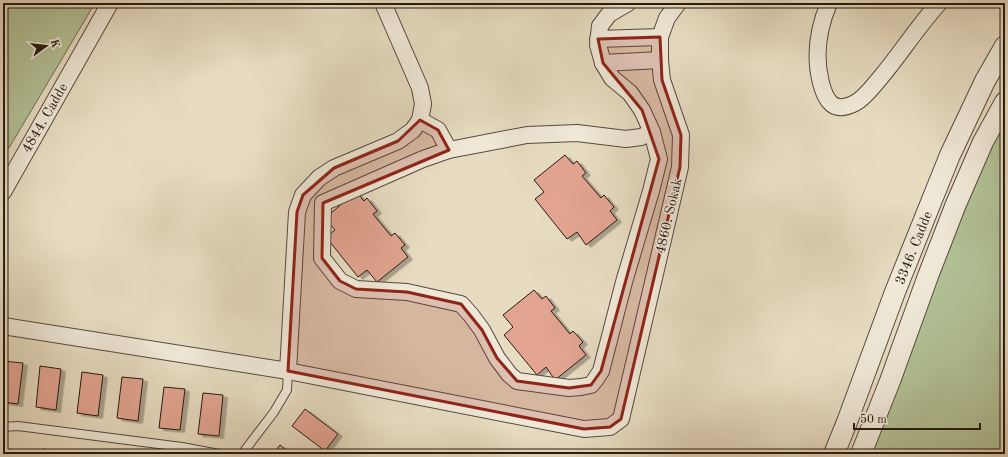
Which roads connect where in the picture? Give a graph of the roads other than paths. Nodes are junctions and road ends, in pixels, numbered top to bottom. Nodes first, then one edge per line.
1 (110, 3) edge
2 (383, 3) edge
3 (628, 3) edge
4 (678, 3) edge
5 (829, 3) edge
6 (939, 3) edge
7 (660, 37) junction
8 (598, 39) junction
9 (1005, 46) edge
10 (660, 60) junction
11 (602, 63) junction
12 (1005, 102) edge
13 (420, 120) junction
14 (652, 132) junction
15 (449, 150) junction
16 (3, 192) edge
17 (3, 326) edge
18 (288, 371) junction
19 (3, 427) edge
20 (219, 454) edge
21 (242, 454) edge
22 (834, 454) edge
23 (861, 454) edge

1 - 16 street, 4844. Cadde
2 - 13 street
3 - 8 street
4 - 7 street, 4860. Sokak
5 - 6 street
7 - 8 street
7 - 10 street, 4860. Sokak
8 - 11 street
9 - 22 street, 3346. Cadde
10 - 11 street
10 - 18 street, 4860. Sokak
11 - 14 street
12 - 23 street, 3346. Cadde
13 - 15 street
13 - 18 street
14 - 15 street
14 - 15 street
17 - 18 street
18 - 21 lane
19 - 20 lane

